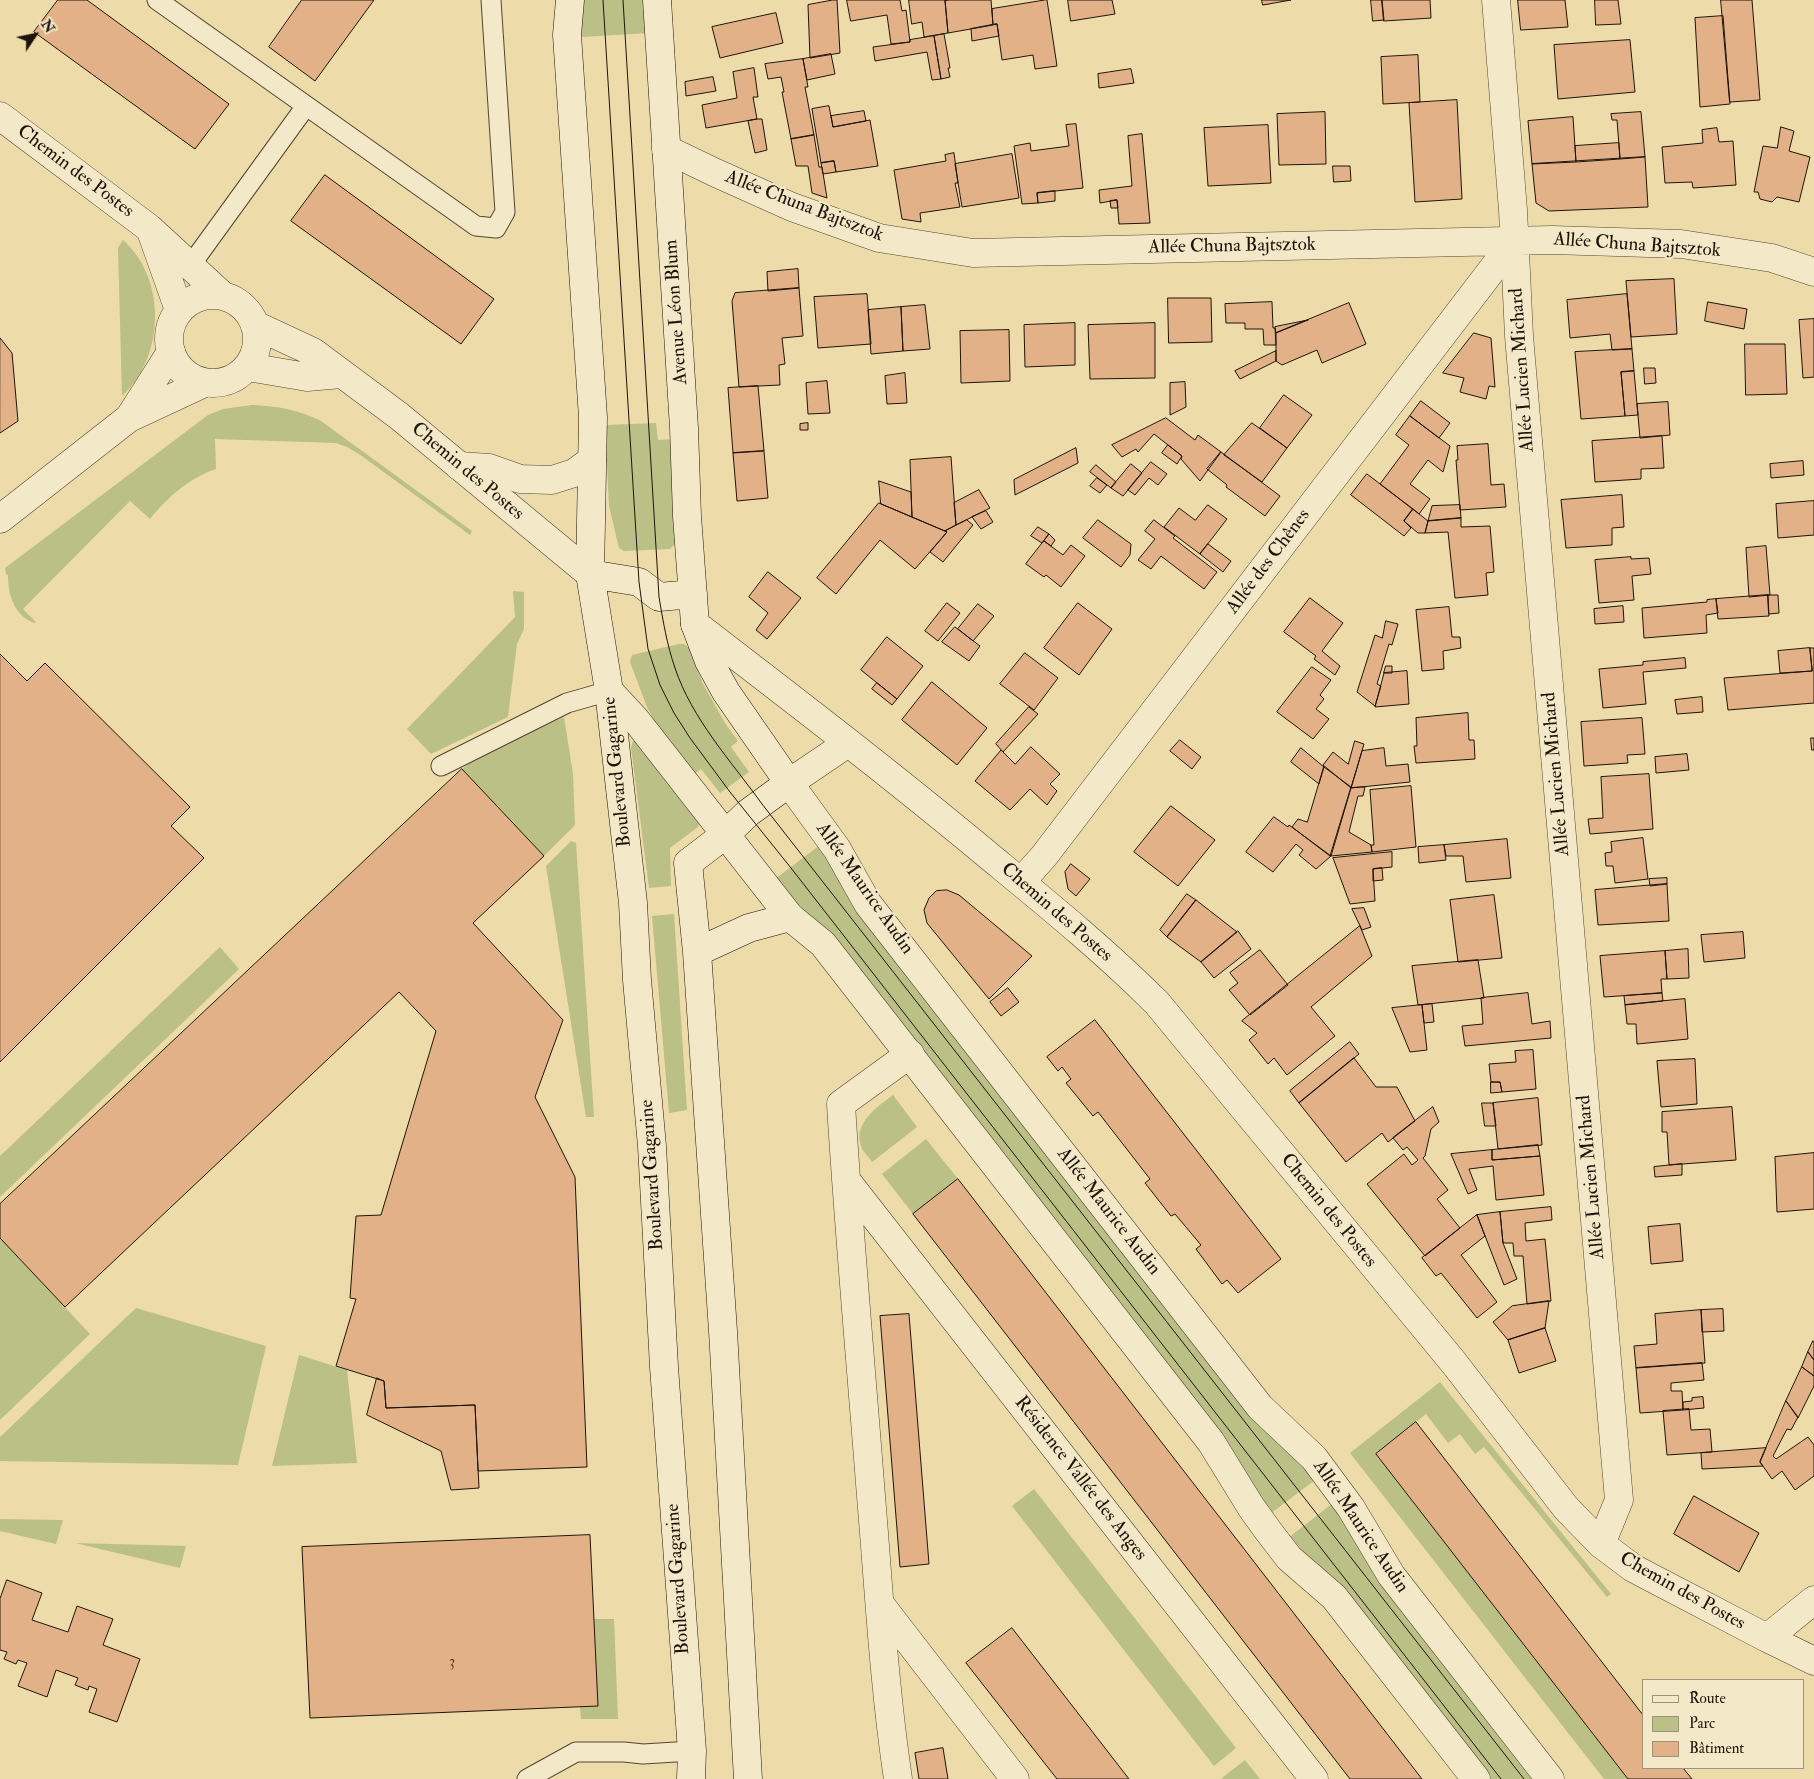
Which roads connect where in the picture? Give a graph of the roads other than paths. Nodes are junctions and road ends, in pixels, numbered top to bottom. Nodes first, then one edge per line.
1 (157, 0) edge
2 (491, 0) edge
3 (570, 0) edge
4 (662, 0) edge
5 (1496, 0) edge
6 (306, 106) junction
7 (0, 116) edge
8 (666, 149) junction
9 (149, 228) junction
10 (1514, 241) junction
11 (190, 266) junction
12 (1814, 272) edge
13 (222, 295) junction
14 (179, 310) junction
15 (255, 324) junction
16 (171, 352) junction
17 (248, 367) junction
18 (341, 374) junction
19 (204, 383) junction
20 (129, 418) junction
21 (592, 460) junction
22 (459, 466) junction
23 (0, 519) edge
24 (590, 574) junction
25 (693, 594) junction
26 (695, 624) junction
27 (609, 691) junction
28 (848, 743) junction
29 (441, 766) dead end
30 (789, 783) junction
31 (726, 834) junction
32 (1021, 882) junction
33 (790, 917) junction
34 (697, 952) junction
35 (910, 1054) junction
36 (846, 1180) junction
37 (1601, 1544) junction
38 (1814, 1600) edge
39 (880, 1604) junction
40 (1767, 1638) junction
41 (1814, 1661) edge
42 (692, 1751) junction
43 (527, 1779) edge
44 (691, 1779) edge
45 (748, 1779) edge
46 (898, 1779) edge
47 (1015, 1779) edge
48 (1314, 1779) edge
49 (1476, 1779) edge
50 (1550, 1779) edge

1 - 6 lane
2 - 6 lane
3 - 21 street
4 - 8 street, Avenue Léon Blum
5 - 10 street, Allée Lucien Michard
6 - 11 lane
7 - 9 street, Chemin des Postes
8 - 10 street, Allée Chuna Bajtsztok
8 - 25 street, Avenue Léon Blum
9 - 11 street, Chemin des Postes
9 - 14 street, Chemin des Postes
10 - 12 street, Allée Chuna Bajtsztok
10 - 32 street, Allée des Chênes
10 - 37 street, Allée Lucien Michard
11 - 13 street, Chemin des Postes
13 - 14 street
13 - 15 street
14 - 16 street
15 - 17 street
15 - 18 street, Chemin des Postes
16 - 19 street
16 - 20 street
17 - 18 street
17 - 19 street
18 - 22 street, Chemin des Postes
19 - 20 street
20 - 23 street
21 - 22 street
21 - 24 street
22 - 24 street, Chemin des Postes
24 - 25 street
24 - 27 street, Boulevard Gagarine
25 - 26 street, Avenue Léon Blum
26 - 28 street, Chemin des Postes
26 - 30 street, Allée Maurice Audin
27 - 29 lane
27 - 31 street
27 - 42 street, Boulevard Gagarine
28 - 30 street
28 - 32 street, Chemin des Postes
30 - 31 street
30 - 50 street, Allée Maurice Audin
31 - 33 street
31 - 34 street
32 - 37 street, Chemin des Postes
33 - 34 street
33 - 35 street
34 - 45 street
35 - 36 street
35 - 49 street
36 - 39 street
36 - 48 street, Résidence Vallée des Anges
37 - 40 street, Chemin des Postes
38 - 40 street
39 - 46 street
39 - 47 street
40 - 41 street, Chemin des Postes
42 - 43 lane
42 - 44 street, Boulevard Gagarine

